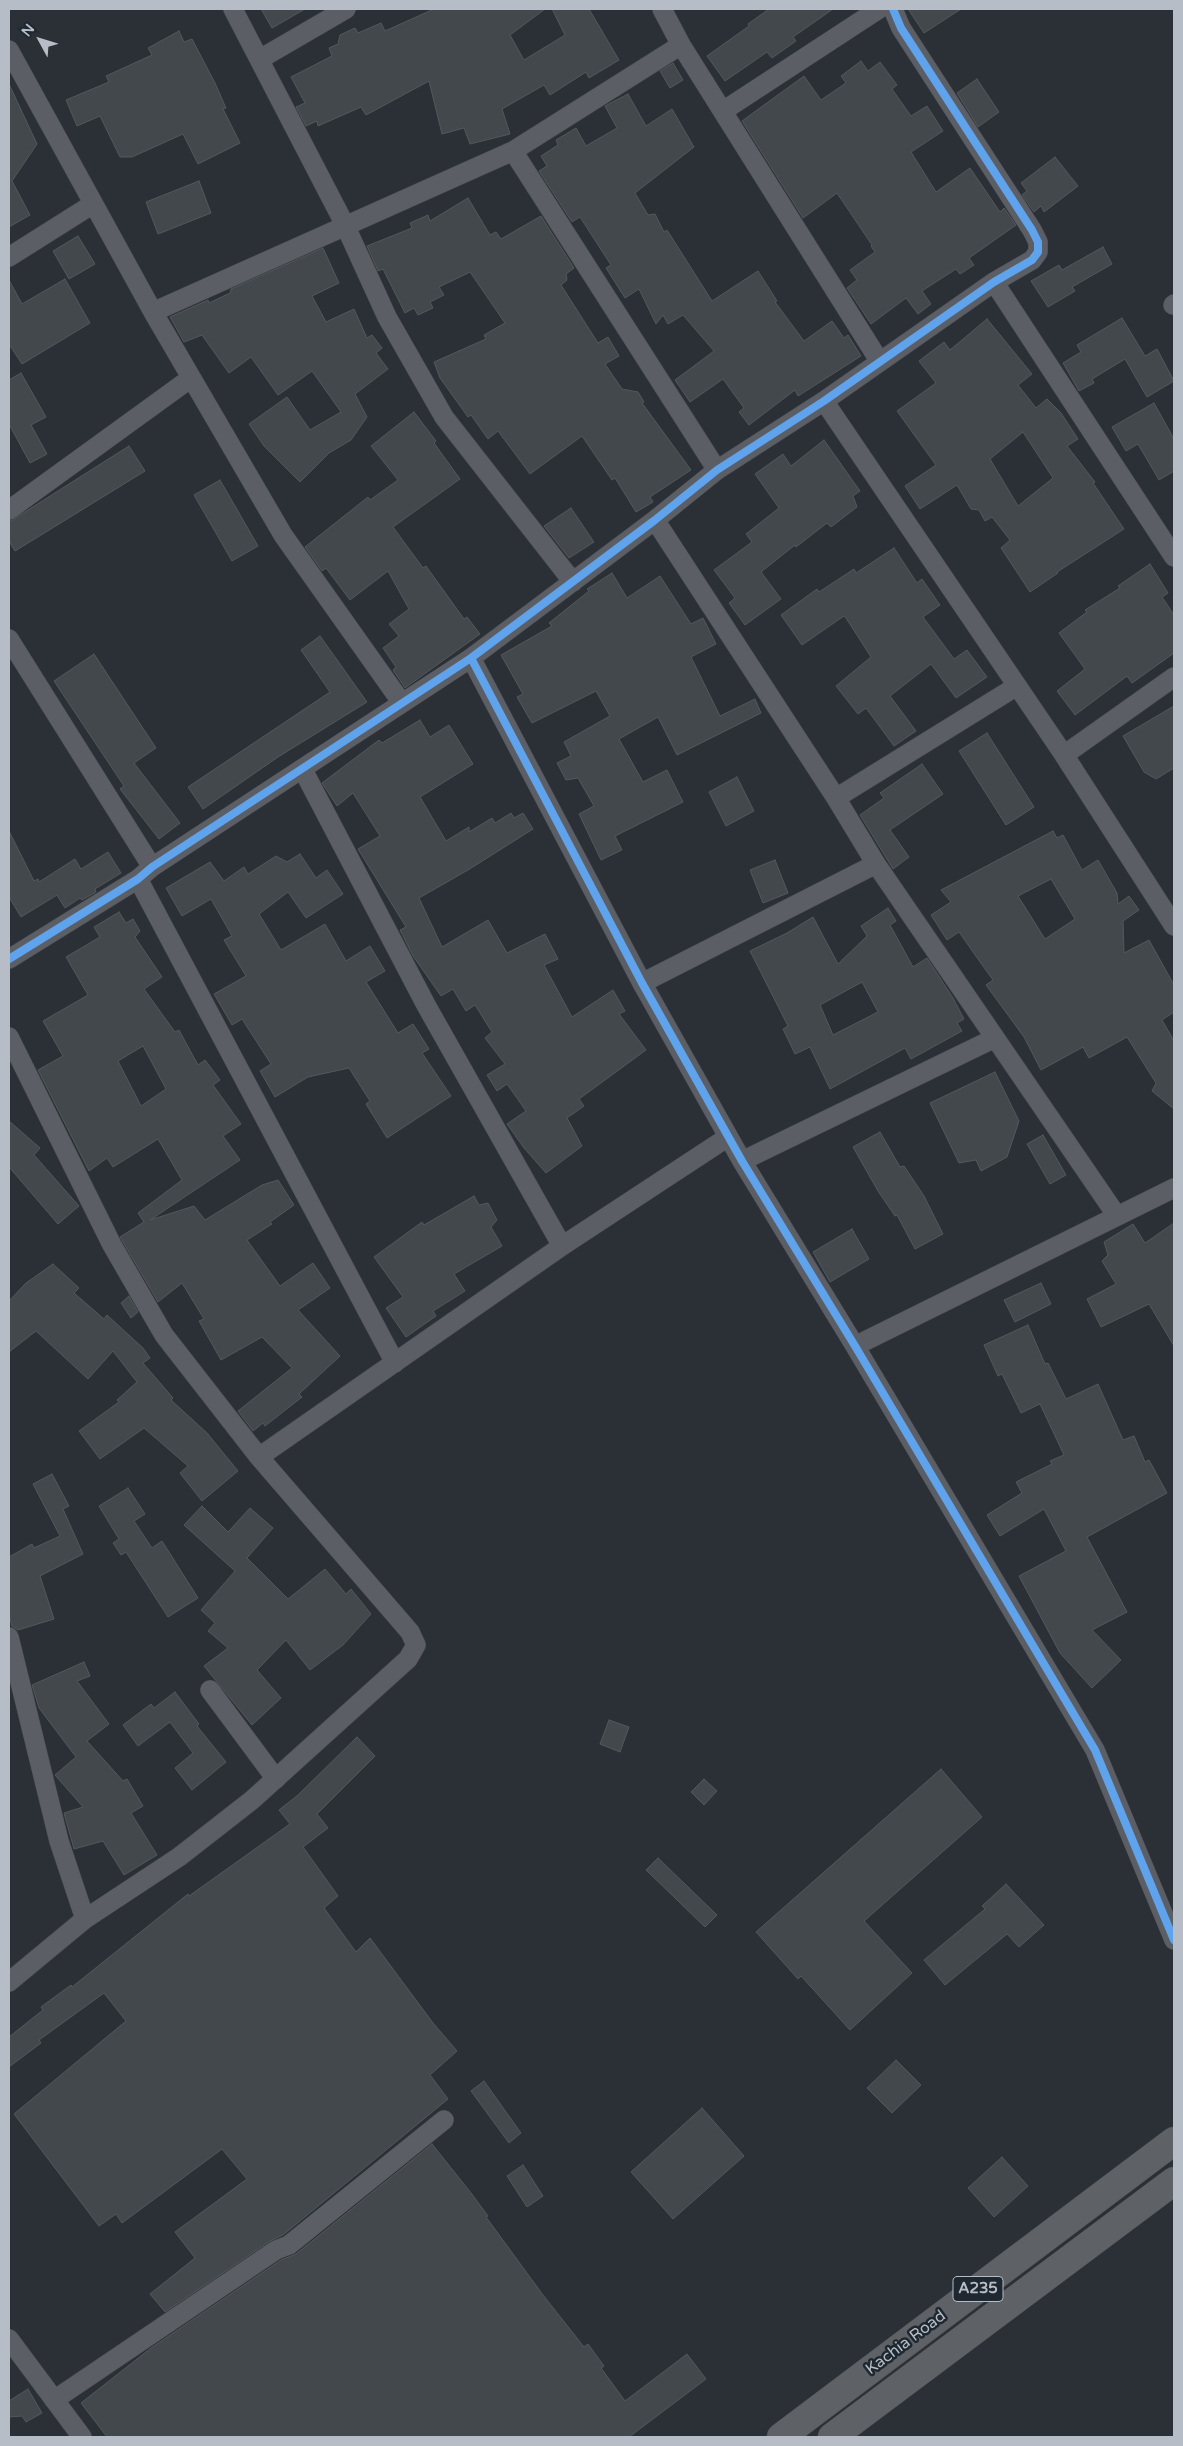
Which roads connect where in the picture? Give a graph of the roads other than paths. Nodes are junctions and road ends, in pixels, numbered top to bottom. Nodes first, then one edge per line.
1 (233, 9) edge
2 (346, 9) edge
3 (662, 9) edge
4 (879, 9) edge
5 (893, 9) edge
6 (681, 45) junction
7 (9, 50) edge
8 (260, 59) junction
9 (723, 111) junction
10 (513, 151) junction
11 (93, 204) junction
12 (345, 225) junction
13 (9, 257) edge
14 (994, 282) junction
15 (152, 312) junction
16 (880, 362) junction
17 (191, 378) junction
18 (824, 402) junction
19 (717, 470) junction
20 (9, 510) edge
21 (655, 520) junction
22 (1174, 558) edge
23 (573, 582) junction
24 (9, 639) edge
25 (471, 658) junction
26 (1174, 677) edge
27 (1017, 686) junction
28 (402, 703) junction
29 (1064, 755) junction
30 (303, 770) junction
31 (836, 798) junction
32 (876, 864) junction
33 (145, 873) junction
34 (1174, 926) edge
35 (9, 959) edge
36 (642, 983) junction
37 (9, 1037) edge
38 (996, 1038) junction
39 (728, 1137) junction
40 (742, 1161) junction
41 (1174, 1188) edge
42 (1117, 1216) junction
43 (562, 1246) junction
44 (855, 1346) junction
45 (395, 1363) junction
46 (259, 1457) junction
47 (9, 1637) edge
48 (210, 1690) dead end
49 (276, 1779) junction
50 (85, 1919) junction
51 (1174, 1940) edge
52 (9, 1982) edge
53 (444, 2120) dead end
54 (1174, 2141) edge
55 (1174, 2181) edge
56 (9, 2339) edge
57 (54, 2400) junction
58 (82, 2437) edge
59 (781, 2437) edge
60 (832, 2437) edge

1 - 8 street
2 - 8 street
3 - 6 street
4 - 9 street
5 - 14 street
6 - 9 street
6 - 10 street
7 - 11 street
8 - 12 street
9 - 16 street
10 - 12 street
10 - 19 street
11 - 13 street
11 - 15 street
12 - 15 street
12 - 23 street
14 - 16 street
14 - 22 street
15 - 17 street
16 - 18 street
17 - 20 street
17 - 28 street
18 - 19 street
18 - 27 street
19 - 21 street
21 - 23 street
21 - 31 street
23 - 25 street
24 - 33 street
25 - 28 street
25 - 36 street
26 - 29 street
27 - 29 street
27 - 31 street
28 - 30 street
29 - 34 street
30 - 33 street
30 - 43 street
31 - 32 street
32 - 36 street
32 - 38 street
33 - 35 street
33 - 45 street
36 - 39 street
37 - 46 street
38 - 40 street
38 - 42 street
39 - 40 street
39 - 43 street
40 - 44 street
41 - 42 street
42 - 44 street
43 - 45 street
44 - 51 street
45 - 46 street
46 - 49 street
47 - 50 street
48 - 49 street
49 - 50 street
50 - 52 street
53 - 57 street
54 - 59 highway, Kachia Road / A235
55 - 60 highway, Kachia Road / A235
56 - 57 street
57 - 58 street

